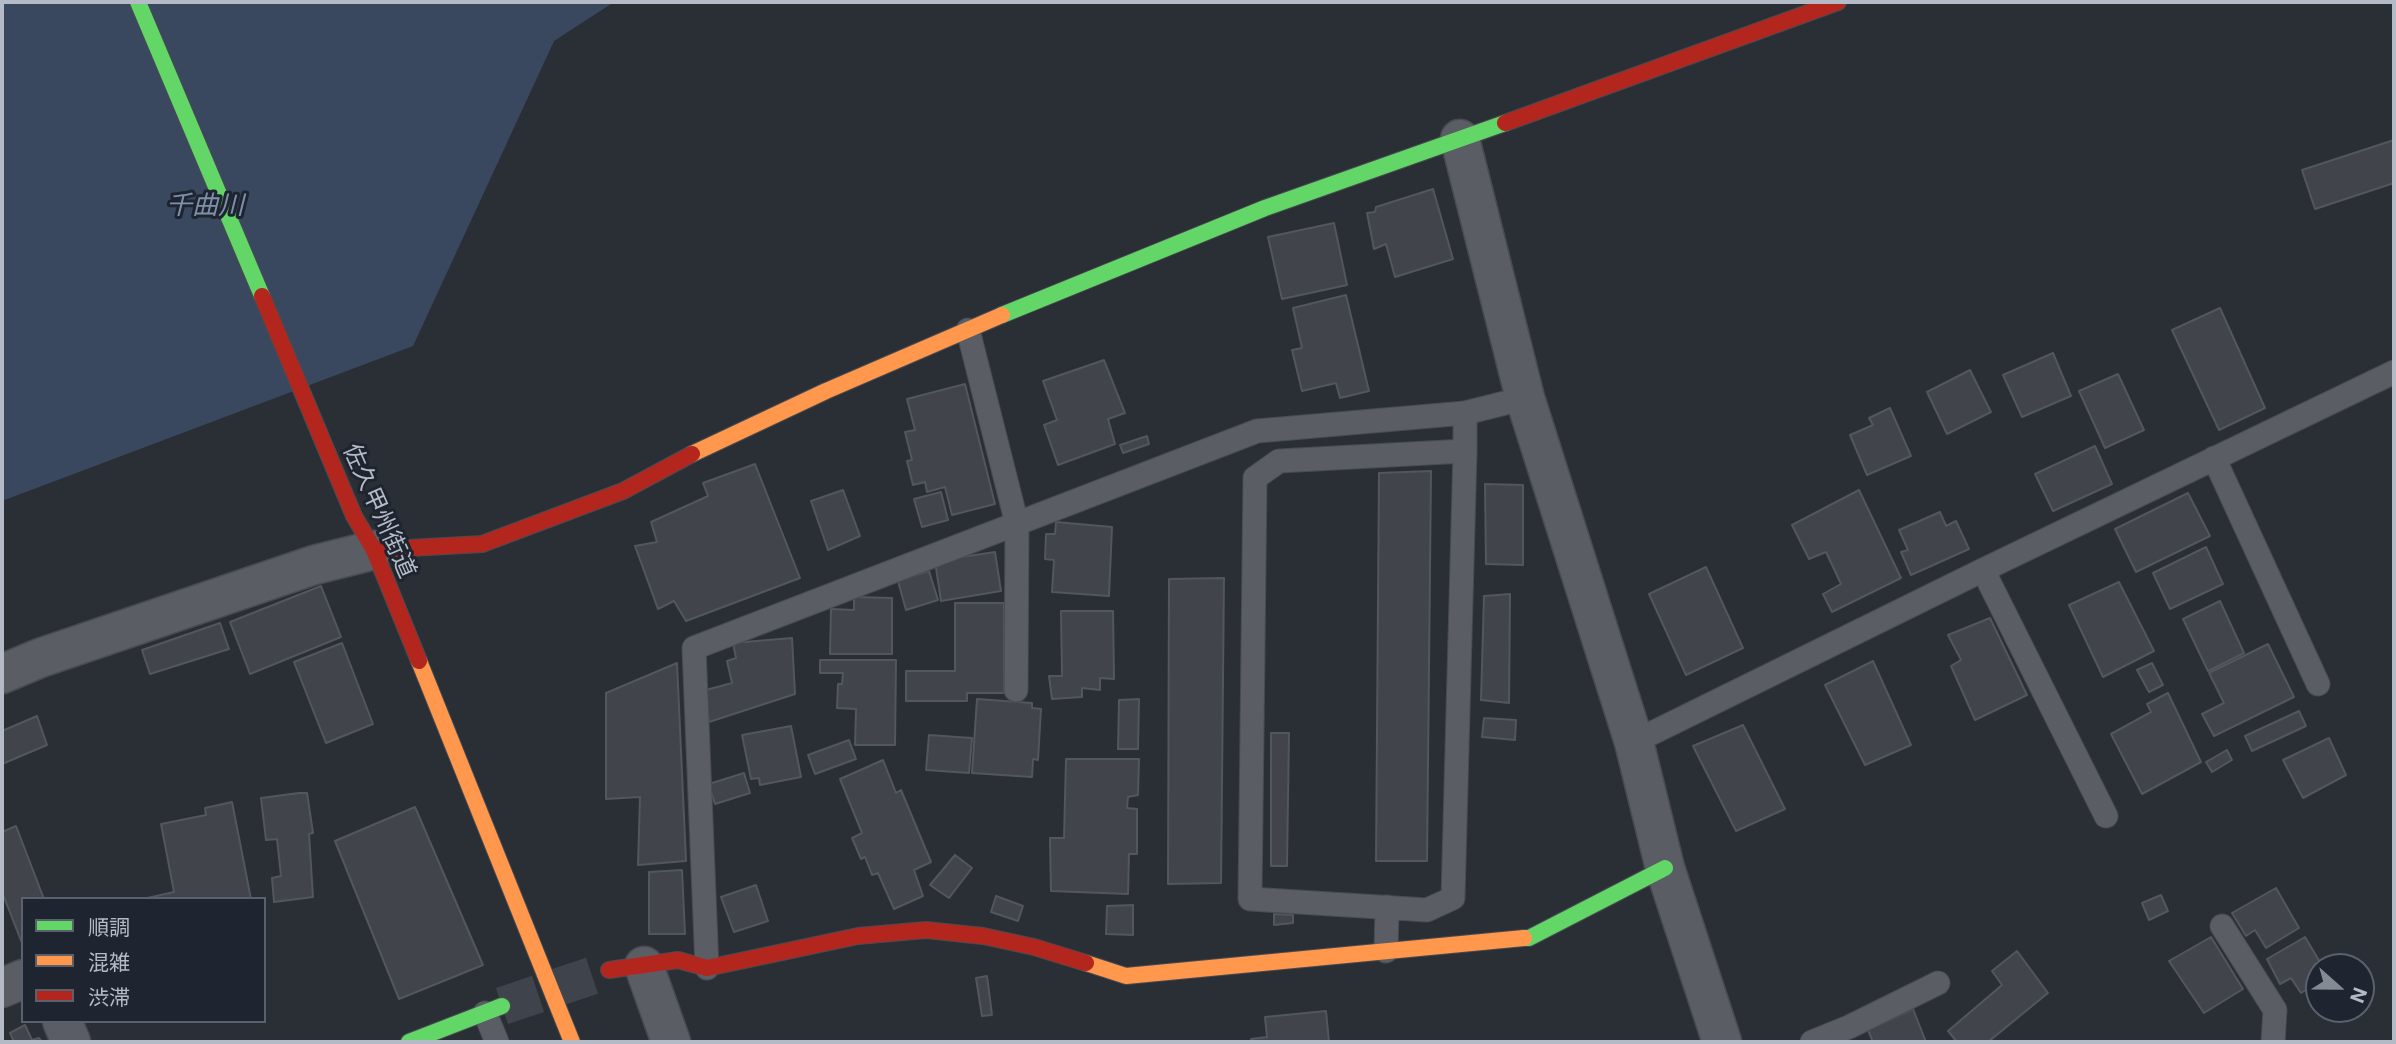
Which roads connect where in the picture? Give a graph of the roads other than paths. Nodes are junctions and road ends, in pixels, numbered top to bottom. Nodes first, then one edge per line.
1 (138, 2) edge
2 (1838, 2) edge
3 (1460, 139) junction
4 (968, 330) junction
5 (2394, 372) edge
6 (1525, 398) junction
7 (1465, 413) junction
8 (1465, 451) junction
9 (2214, 458) junction
10 (1017, 524) junction
11 (374, 550) junction
12 (1983, 569) junction
13 (2, 674) edge
14 (2318, 684) dead end
15 (1016, 690) dead end
16 (1634, 742) junction
17 (2106, 816) dead end
18 (1665, 868) junction
19 (1387, 908) junction
20 (2222, 926) dead end
21 (1386, 951) junction
22 (626, 968) joint
23 (707, 968) junction
24 (21, 980) edge
25 (1938, 983) dead end
26 (2, 988) edge
27 (493, 1009) joint
28 (63, 1023) edge
29 (71, 1042) edge
30 (409, 1042) edge
31 (497, 1042) edge
32 (572, 1042) edge
33 (671, 1042) edge
34 (1721, 1042) edge
35 (1812, 1042) edge
36 (2273, 1042) edge

1 - 11 main road, 佐久甲州街道
2 - 3 main road
3 - 4 main road
3 - 6 street
4 - 10 lane
4 - 11 main road
5 - 9 lane
6 - 7 lane
6 - 16 street
7 - 8 lane
7 - 10 lane
8 - 19 lane
8 - 19 lane
9 - 12 lane
9 - 14 lane
10 - 15 lane
10 - 23 lane
11 - 13 street
11 - 32 main road, 佐久甲州街道
12 - 16 lane
12 - 17 lane
16 - 18 street
18 - 21 main road
18 - 34 street
19 - 21 lane
20 - 36 lane
21 - 23 main road
22 - 23 main road
22 - 33 street
24 - 26 street
25 - 35 lane
27 - 30 main road
27 - 31 lane
28 - 29 street

